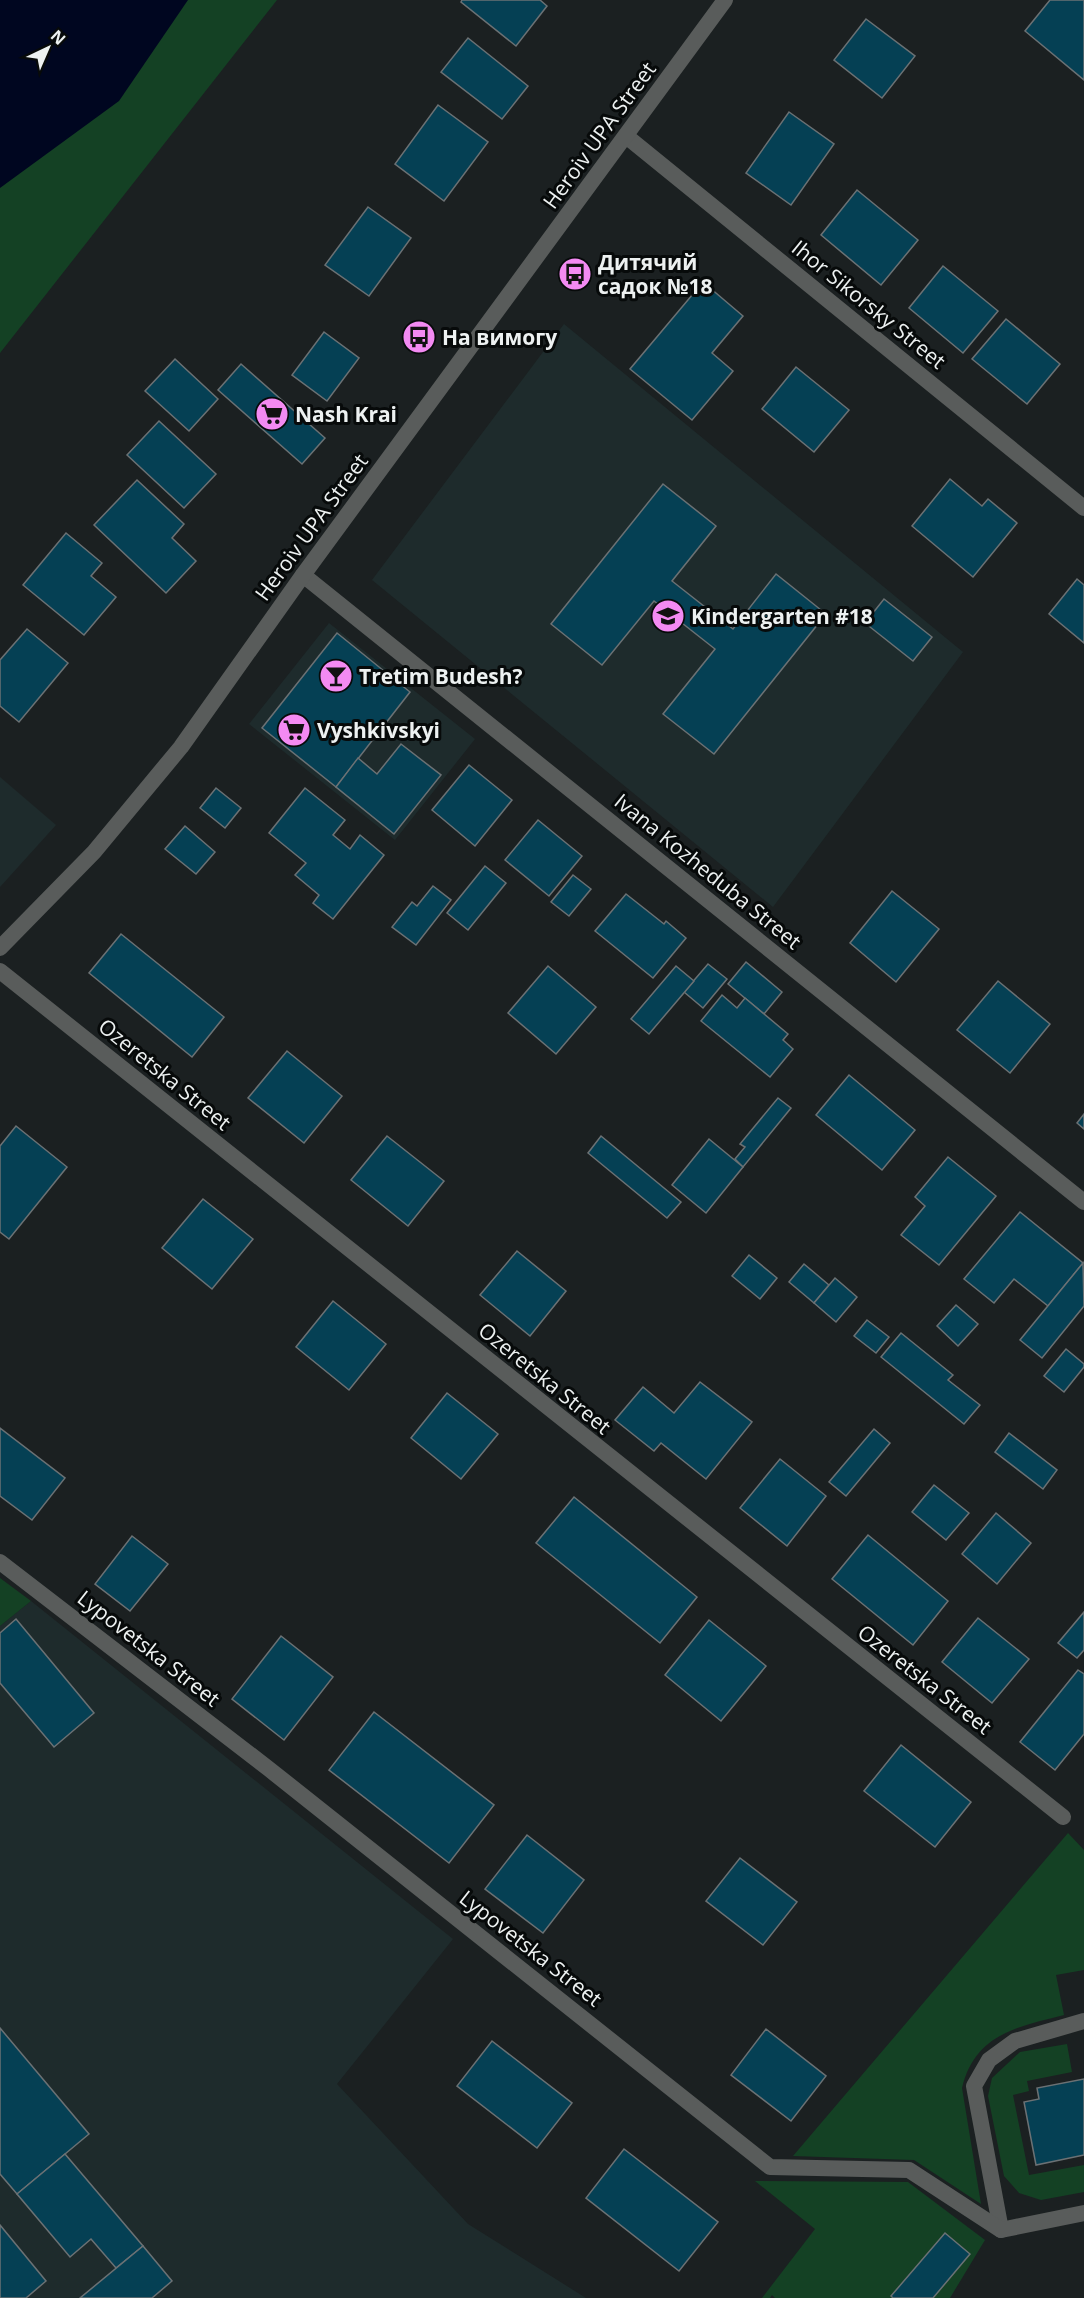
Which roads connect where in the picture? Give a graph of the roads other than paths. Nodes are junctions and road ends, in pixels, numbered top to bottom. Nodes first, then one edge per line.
1 (725, 0) edge
2 (626, 136) junction
3 (1084, 508) edge
4 (303, 575) junction
5 (0, 948) edge
6 (0, 971) edge
7 (1084, 1202) edge
8 (0, 1562) edge
9 (1063, 1817) dead end
10 (1084, 2021) edge
11 (1084, 2213) edge
12 (1001, 2230) junction

1 - 2 street, Heroiv UPA Street
2 - 3 street, Ihor Sikorsky Street
2 - 4 street, Heroiv UPA Street
4 - 5 street, Heroiv UPA Street
4 - 7 street, Ivana Kozheduba Street
6 - 9 street, Ozeretska Street
8 - 12 street, Lypovetska Street
10 - 12 street
11 - 12 street

